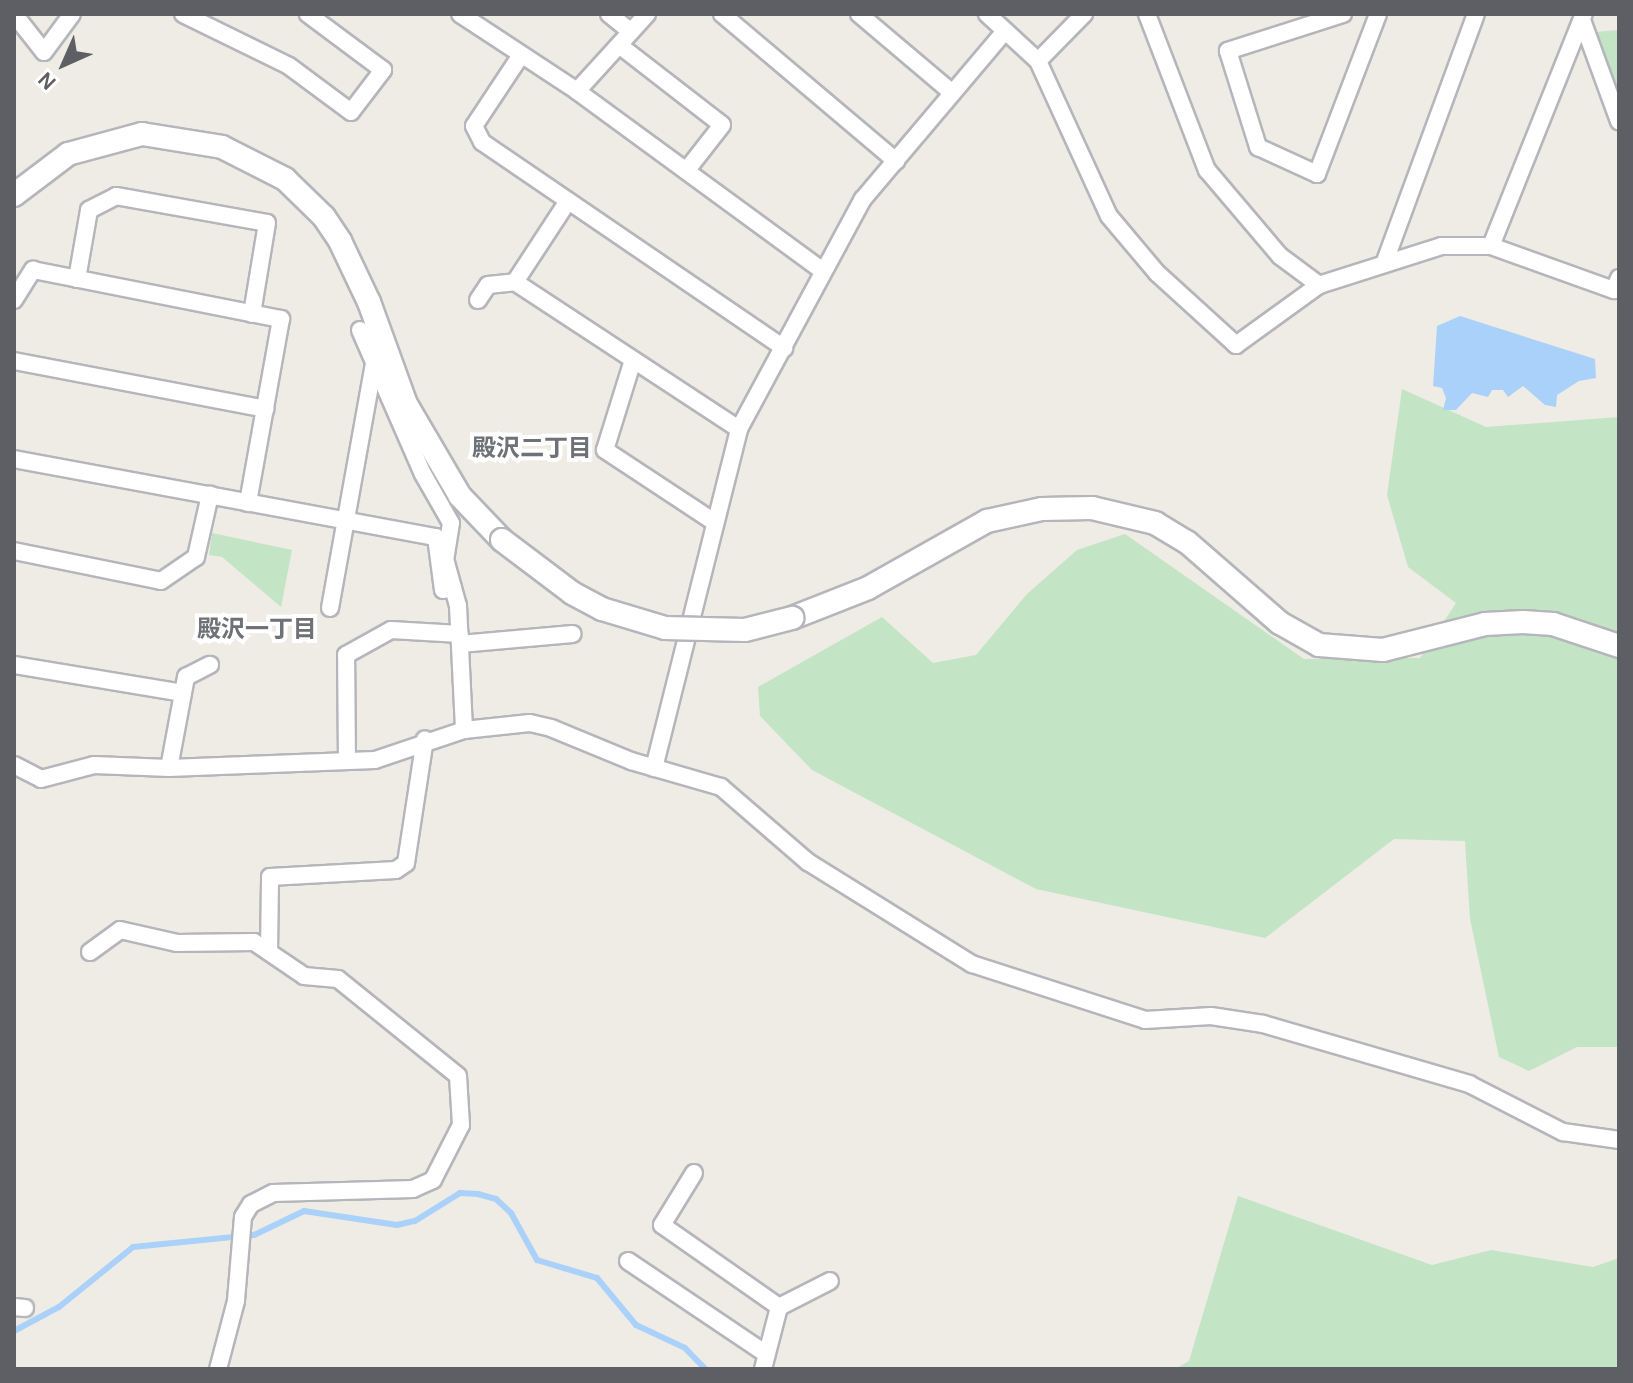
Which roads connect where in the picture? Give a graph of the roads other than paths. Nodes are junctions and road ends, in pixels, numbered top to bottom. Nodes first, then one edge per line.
1 (14, 14) edge
2 (72, 14) edge
3 (183, 14) edge
4 (308, 14) edge
5 (460, 14) edge
6 (609, 14) edge
7 (647, 14) edge
8 (722, 14) edge
9 (859, 14) edge
10 (987, 14) edge
11 (1084, 14) edge
12 (1147, 14) edge
13 (1343, 14) edge
14 (1378, 14) edge
15 (1476, 14) edge
16 (1583, 17) edge
17 (1005, 31) junction
18 (631, 32) junction
19 (619, 45) junction
20 (521, 55) junction
21 (1038, 61) junction
22 (577, 91) junction
23 (950, 91) junction
24 (1619, 121) edge
25 (896, 161) junction
26 (686, 171) junction
27 (14, 195) edge
28 (568, 201) junction
29 (1491, 246) junction
30 (1384, 264) junction
31 (822, 270) junction
32 (1619, 278) edge
33 (77, 279) junction
34 (515, 282) junction
35 (1319, 285) junction
36 (14, 300) edge
37 (478, 300) dead end
38 (252, 314) junction
39 (360, 330) dead end
40 (784, 348) junction
41 (633, 360) junction
42 (14, 361) edge
43 (374, 364) junction
44 (265, 409) junction
45 (739, 429) junction
46 (14, 459) edge
47 (210, 495) junction
48 (248, 503) junction
49 (345, 520) junction
50 (714, 522) junction
51 (14, 551) edge
52 (453, 587) junction
53 (330, 608) dead end
54 (573, 634) dead end
55 (460, 639) junction
56 (1619, 646) edge
57 (14, 665) edge
58 (210, 665) dead end
59 (183, 693) junction
60 (464, 730) junction
61 (425, 739) junction
62 (347, 761) junction
63 (14, 765) edge
64 (169, 768) junction
65 (654, 768) junction
66 (90, 952) dead end
67 (269, 952) junction
68 (1619, 1140) edge
69 (694, 1173) dead end
70 (628, 1261) dead end
71 (830, 1281) dead end
72 (779, 1307) junction
73 (764, 1361) edge
74 (218, 1369) edge

1 - 2 street
3 - 4 street
5 - 20 street
6 - 18 street
7 - 18 street
8 - 25 street
9 - 23 street
10 - 17 street
11 - 21 street
12 - 35 street
13 - 14 street
15 - 30 street
16 - 24 street
16 - 29 street
17 - 21 street
17 - 23 street
18 - 19 street
19 - 22 street
19 - 26 street
20 - 22 street
20 - 28 street
21 - 35 street
22 - 26 street
23 - 25 street
25 - 31 street
26 - 31 street
27 - 56 street, bridge
28 - 34 street
28 - 40 street
29 - 30 street
29 - 32 street
30 - 35 street
31 - 40 street
33 - 36 street
33 - 38 street
33 - 38 street
34 - 37 street
34 - 41 street
38 - 44 street
39 - 43 street
40 - 45 street
41 - 45 street
41 - 50 street
42 - 44 street
43 - 49 street
43 - 52 street
44 - 48 street
45 - 50 street
46 - 47 street
47 - 48 street
47 - 51 street
48 - 49 street
49 - 52 street
49 - 53 street
50 - 65 street
52 - 55 street
54 - 55 street
55 - 60 street
55 - 62 street
57 - 59 street
58 - 59 street
59 - 64 street
60 - 61 street
60 - 65 street
61 - 62 street
61 - 67 street
62 - 64 street
63 - 64 street
65 - 68 street
66 - 67 street
67 - 74 street
69 - 72 street
70 - 73 street
71 - 72 street
72 - 73 street

